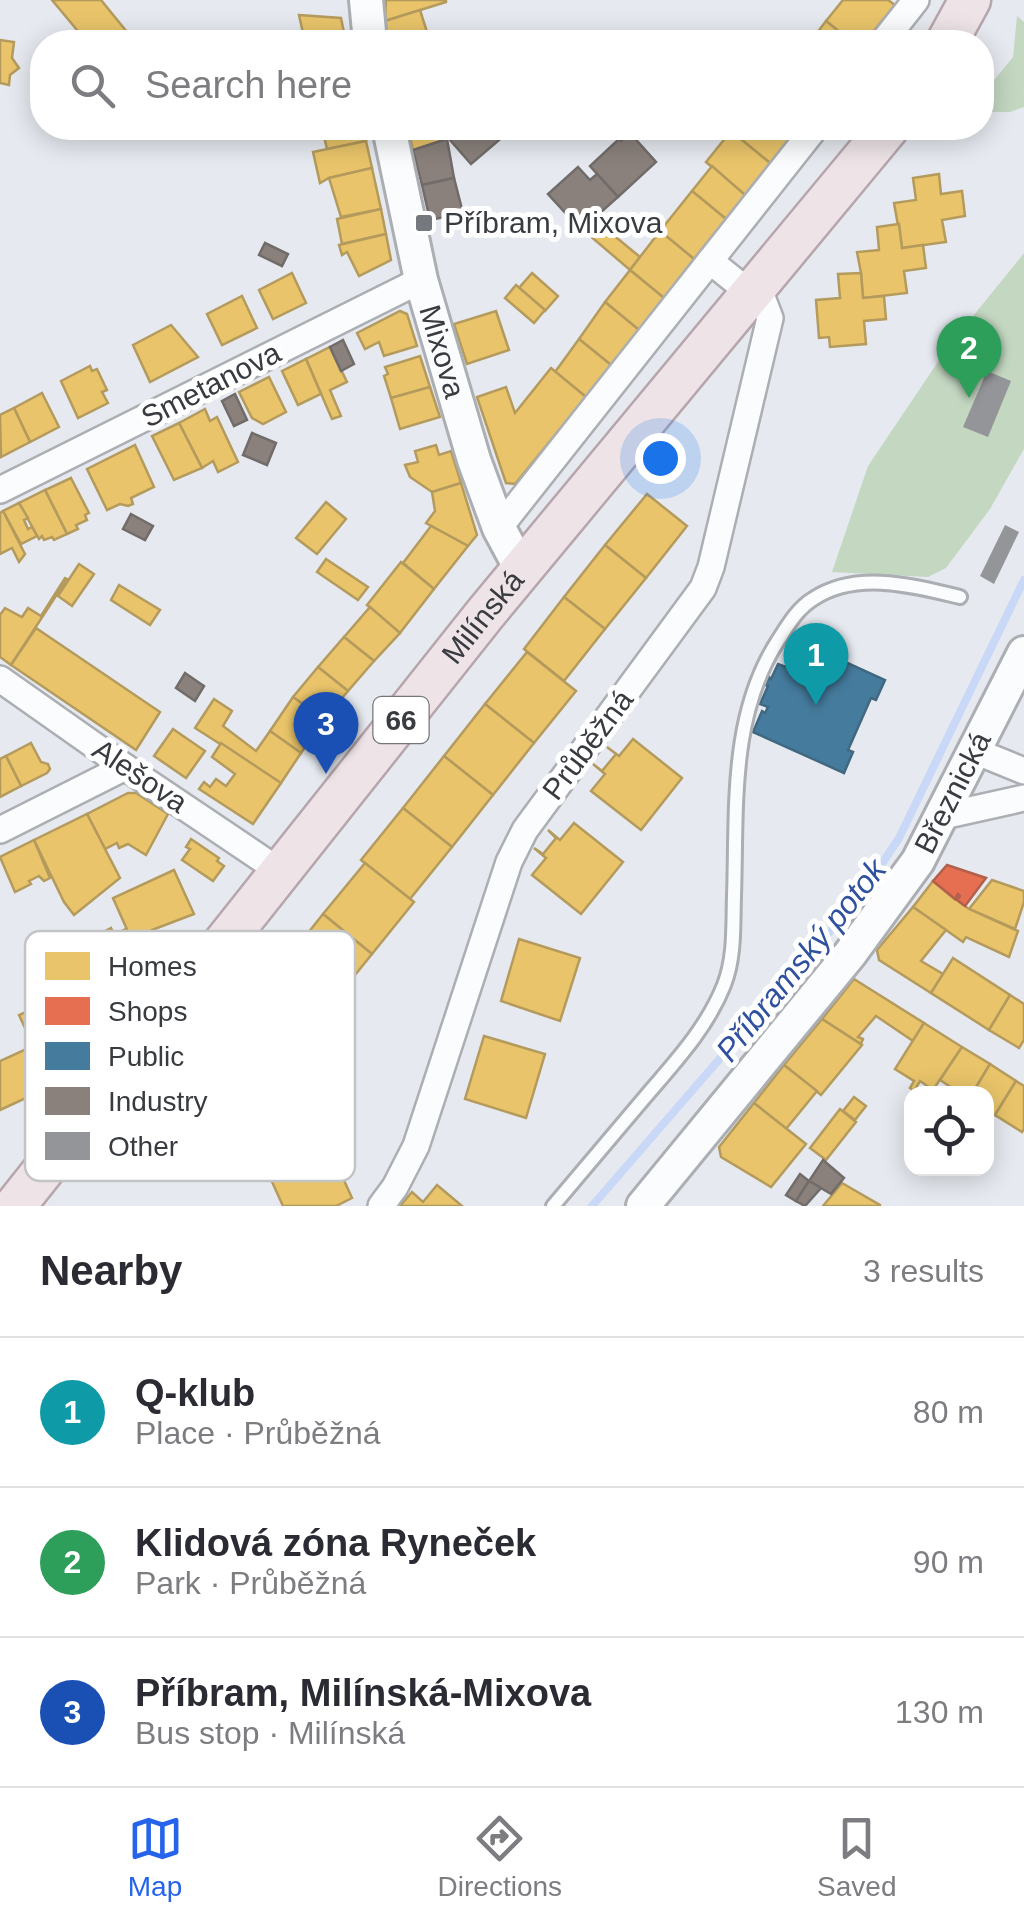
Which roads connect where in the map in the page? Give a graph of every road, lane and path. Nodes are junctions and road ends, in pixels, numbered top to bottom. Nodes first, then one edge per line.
1 (366, 0) edge
2 (916, 0) edge
3 (970, 0) edge
4 (369, 30) edge
5 (892, 30) edge
6 (954, 30) edge
7 (391, 140) edge
8 (806, 140) edge
9 (878, 140) edge
10 (710, 261) junction
11 (422, 280) junction
12 (754, 288) junction
13 (0, 490) edge
14 (498, 528) junction
15 (521, 570) junction
16 (960, 597) dead end
17 (1024, 653) edge
18 (0, 679) edge
19 (976, 751) junction
20 (125, 767) junction
21 (1024, 771) edge
22 (1024, 798) edge
23 (942, 816) junction
24 (0, 830) edge
25 (281, 872) junction
26 (234, 931) edge
27 (34, 1181) edge
28 (14, 1206) edge
29 (381, 1206) edge
30 (553, 1206) edge
31 (643, 1206) edge

1 - 4 street
2 - 5 street
3 - 6 main road
7 - 11 street, Mixova
8 - 10 street
9 - 12 main road, Milínská / 66
10 - 12 street
10 - 14 street
11 - 13 street, Smetanova
11 - 14 street, Mixova
12 - 15 main road, Milínská / 66
12 - 29 street, Průběžná
14 - 15 street, Mixova
15 - 25 main road, Milínská / 66
16 - 30 lane
17 - 19 street, Březnická
18 - 20 street, Alešova
19 - 21 street
19 - 23 street, Březnická
20 - 24 street
20 - 25 street, Alešova
22 - 23 street
23 - 31 street, Březnická
25 - 26 main road, Milínská / 66
27 - 28 main road, Milínská / 66

